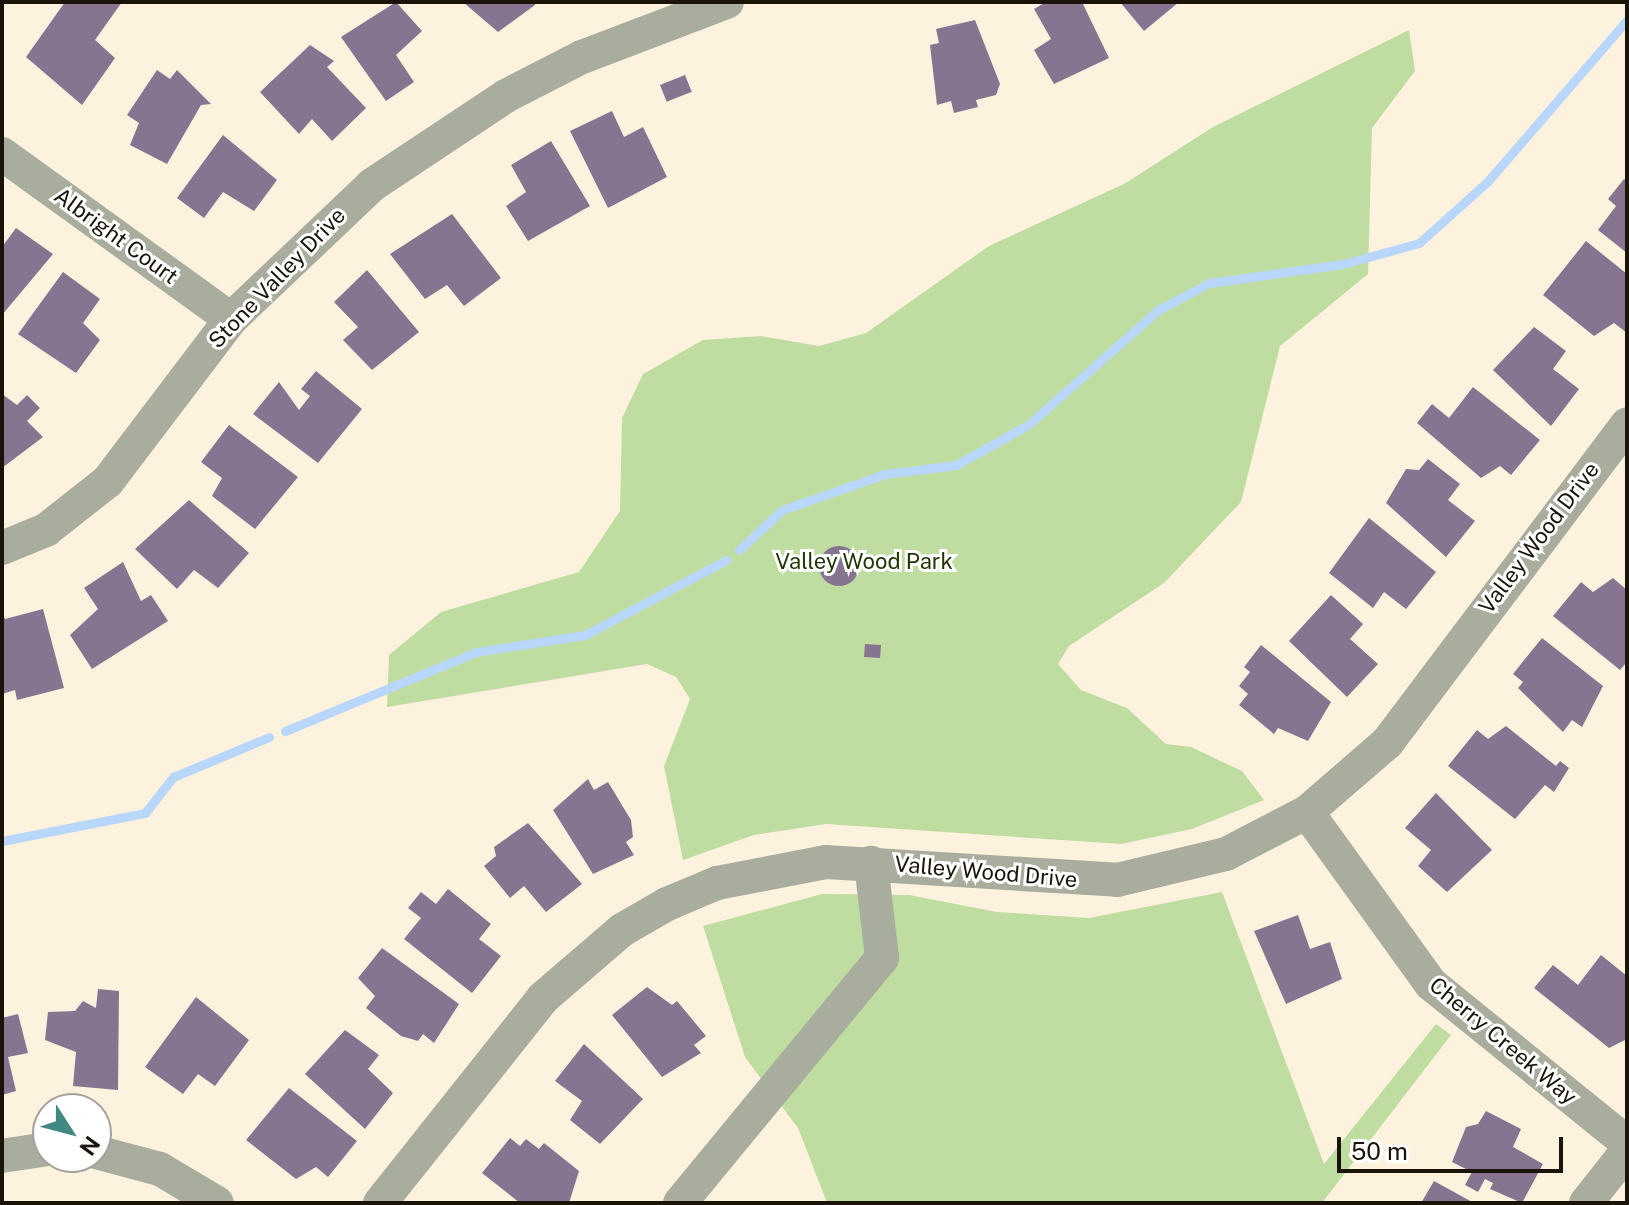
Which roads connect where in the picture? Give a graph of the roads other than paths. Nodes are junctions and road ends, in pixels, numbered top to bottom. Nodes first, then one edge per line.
1 (727, 2) edge
2 (2, 154) edge
3 (231, 319) junction
4 (1627, 424) edge
5 (2, 548) edge
6 (1307, 812) junction
7 (871, 863) junction
8 (1627, 1143) edge
9 (32, 1151) edge
10 (1627, 1151) edge
11 (2, 1156) edge
12 (112, 1156) edge
13 (217, 1203) edge
14 (380, 1203) edge
15 (680, 1203) edge
16 (1586, 1203) edge

1 - 3 street, Stone Valley Drive
2 - 3 street, Albright Court
3 - 5 street, Stone Valley Drive
4 - 6 street, Valley Wood Drive
6 - 7 street, Valley Wood Drive
6 - 8 street, Cherry Creek Way
7 - 14 street, Valley Wood Drive
7 - 15 street
9 - 11 street
10 - 16 street
12 - 13 street

